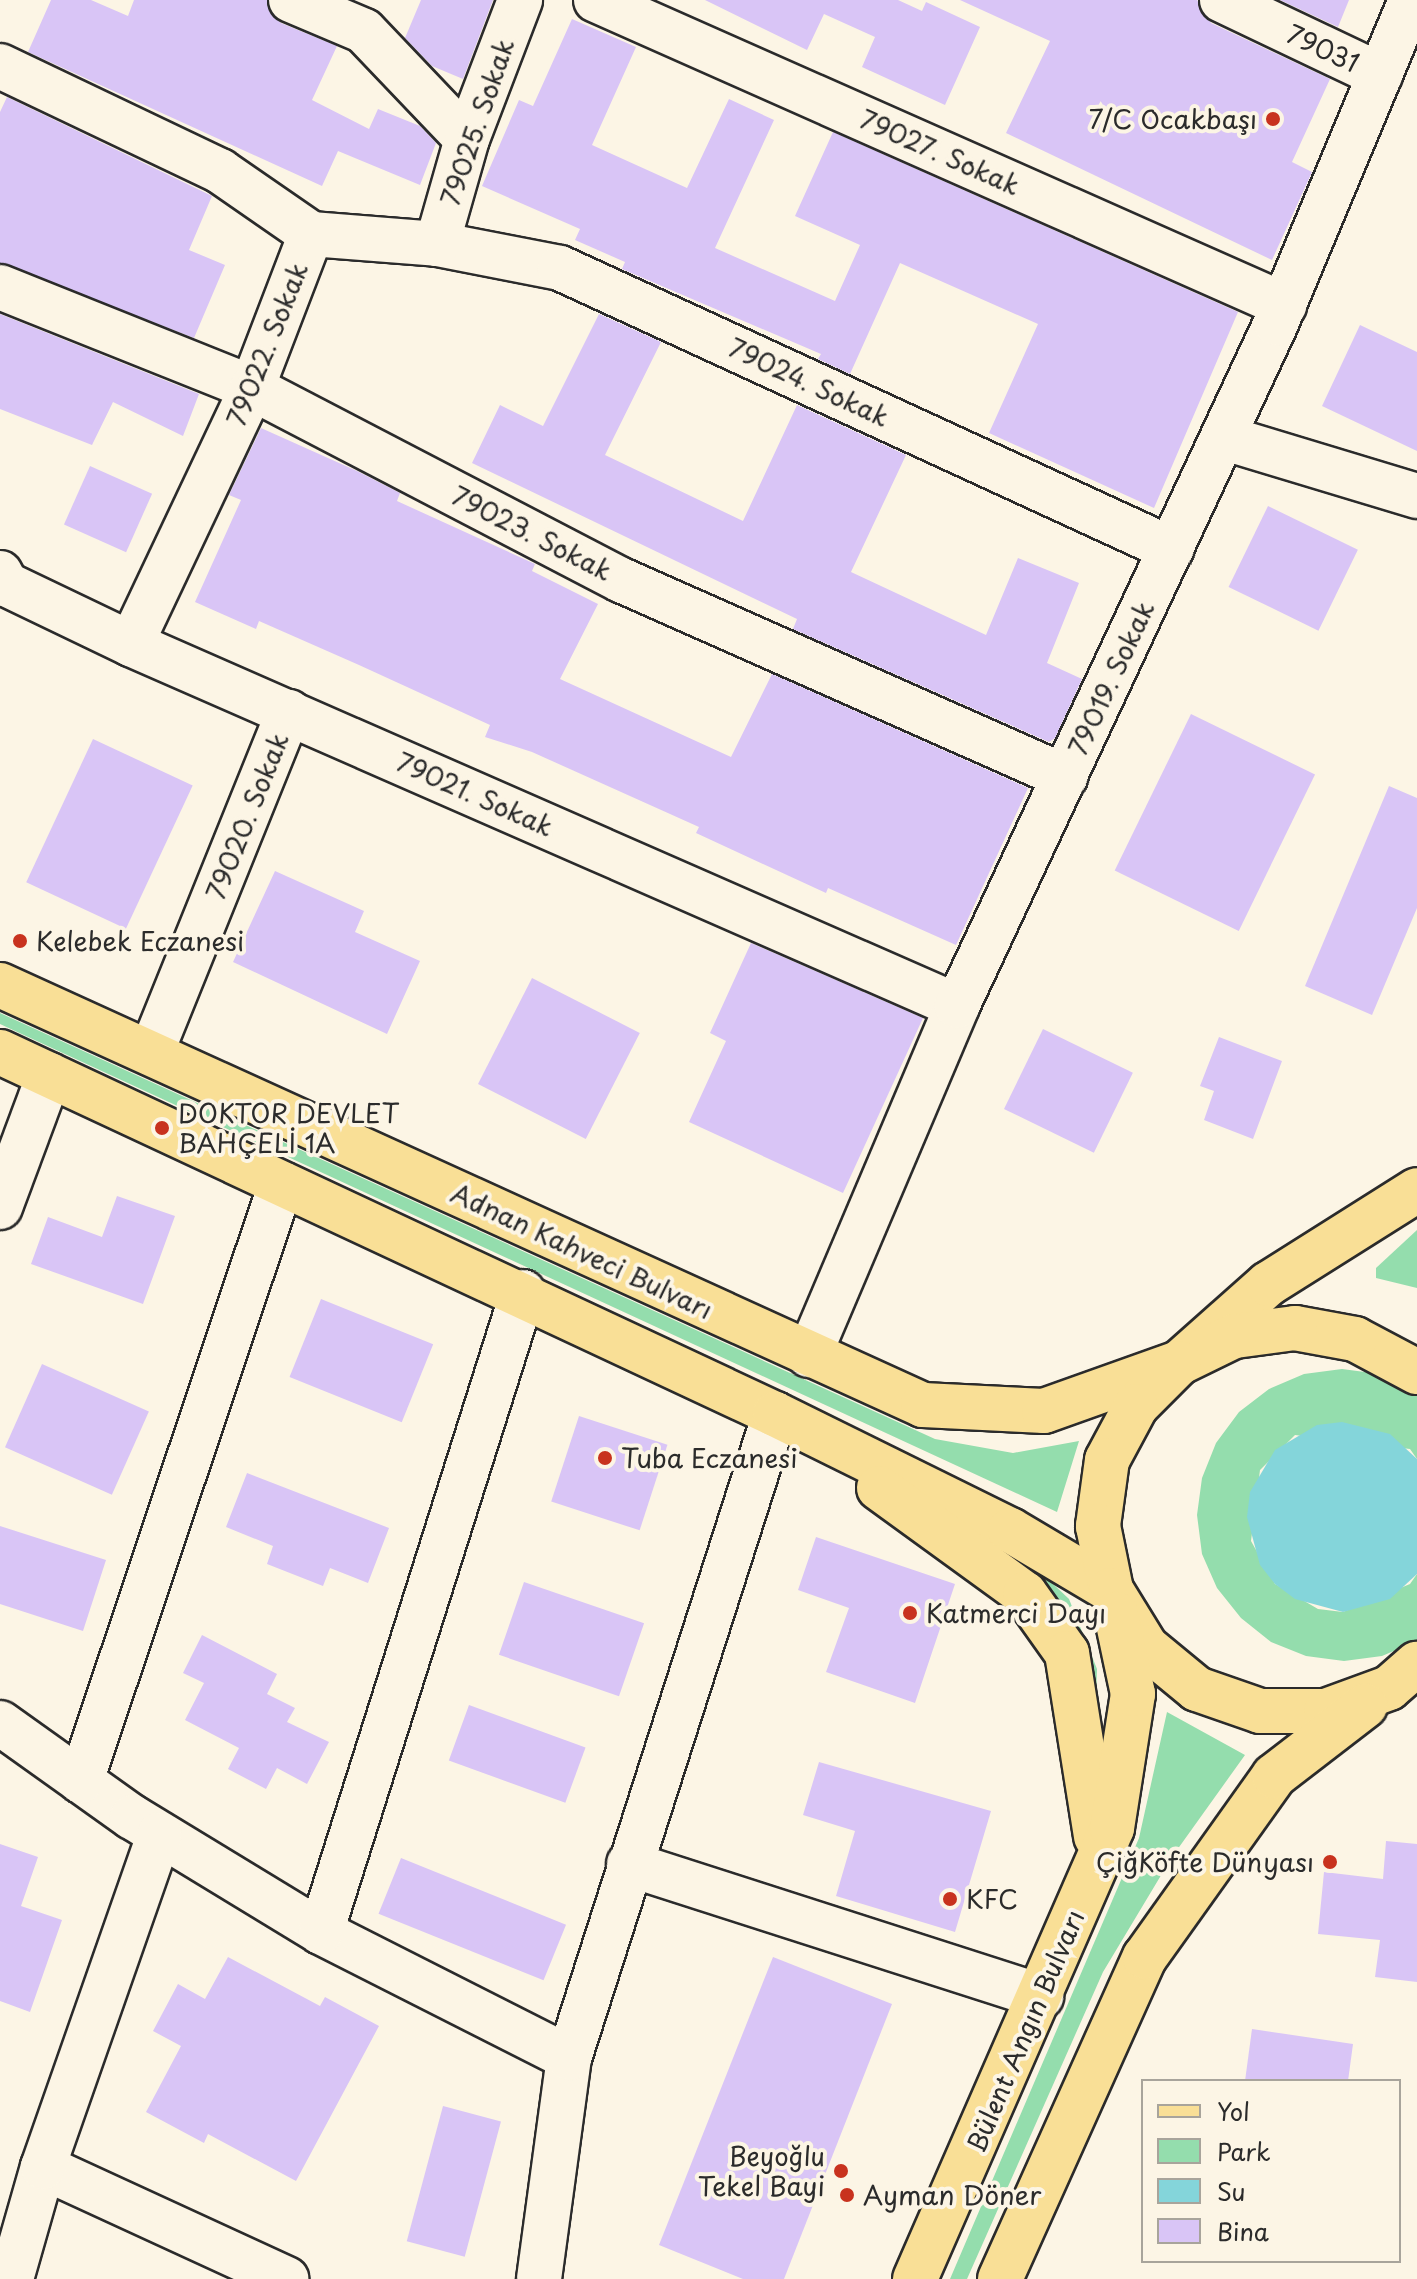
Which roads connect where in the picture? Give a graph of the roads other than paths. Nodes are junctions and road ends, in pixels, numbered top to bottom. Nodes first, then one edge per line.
1 (291, 0) edge
2 (520, 0) edge
3 (596, 0) edge
4 (1222, 0) edge
5 (1411, 0) edge
6 (0, 66) edge
7 (1380, 75) junction
8 (467, 139) junction
9 (311, 234) junction
10 (437, 244) junction
11 (0, 287) edge
12 (1284, 305) junction
13 (252, 388) junction
14 (1225, 438) junction
15 (1417, 496) edge
16 (1171, 549) junction
17 (0, 573) edge
18 (131, 644) junction
19 (289, 712) junction
20 (1065, 777) junction
21 (0, 985) edge
22 (957, 1006) junction
23 (0, 1052) edge
24 (151, 1053) junction
25 (49, 1075) junction
26 (281, 1184) junction
27 (1417, 1190) edge
28 (0, 1207) edge
29 (523, 1292) junction
30 (809, 1355) junction
31 (1179, 1363) junction
32 (1417, 1372) edge
33 (775, 1414) junction
34 (1111, 1590) junction
35 (1408, 1678) edge
36 (0, 1723) edge
37 (81, 1781) junction
38 (159, 1835) junction
39 (1099, 1859) junction
40 (629, 1864) junction
41 (321, 1932) junction
42 (1041, 1996) junction
43 (569, 2058) junction
44 (43, 2167) junction
45 (11, 2279) edge
46 (286, 2279) edge
47 (539, 2279) edge
48 (915, 2279) edge
49 (1000, 2279) edge

1 - 8 street
2 - 8 street, 79025. Sokak
3 - 12 street, 79027. Sokak
4 - 7 street, 79031
5 - 7 street, 79019. Sokak
6 - 9 street, 79022. Sokak
7 - 12 street, 79019. Sokak
8 - 10 street, 79025. Sokak
9 - 10 street, 79024. Sokak
9 - 13 street, 79022. Sokak
10 - 16 street, 79024. Sokak
11 - 13 street, 79023. Sokak
12 - 14 street, 79019. Sokak
13 - 18 street, 79022. Sokak
13 - 20 street, 79023. Sokak
14 - 15 street
14 - 16 street, 79019. Sokak
16 - 20 street, 79019. Sokak
17 - 18 street, 79021. Sokak
18 - 19 street, 79021. Sokak
19 - 22 street, 79021. Sokak
19 - 24 street, 79020. Sokak
20 - 22 street, 79019. Sokak
21 - 24 main road, Adnan Kahveci Bulvarı
22 - 30 street, 79019. Sokak
23 - 25 main road
24 - 30 main road, Adnan Kahveci Bulvarı
25 - 26 main road
25 - 28 street
26 - 29 main road
26 - 37 street
27 - 31 main road, Bülent Angın Bulvarı
29 - 33 main road
29 - 41 street
30 - 31 main road, Adnan Kahveci Bulvarı
31 - 32 main road
31 - 34 main road, Bülent Angın Bulvarı
33 - 34 main road
33 - 39 main road
33 - 40 street
34 - 35 main road
34 - 39 main road, Bülent Angın Bulvarı
35 - 49 main road
36 - 37 street
37 - 38 street
38 - 41 street
38 - 44 street
39 - 42 main road, Bülent Angın Bulvarı
40 - 42 street
40 - 43 street
41 - 43 street
42 - 48 main road, Bülent Angın Bulvarı
43 - 47 street
44 - 45 street
44 - 46 street

